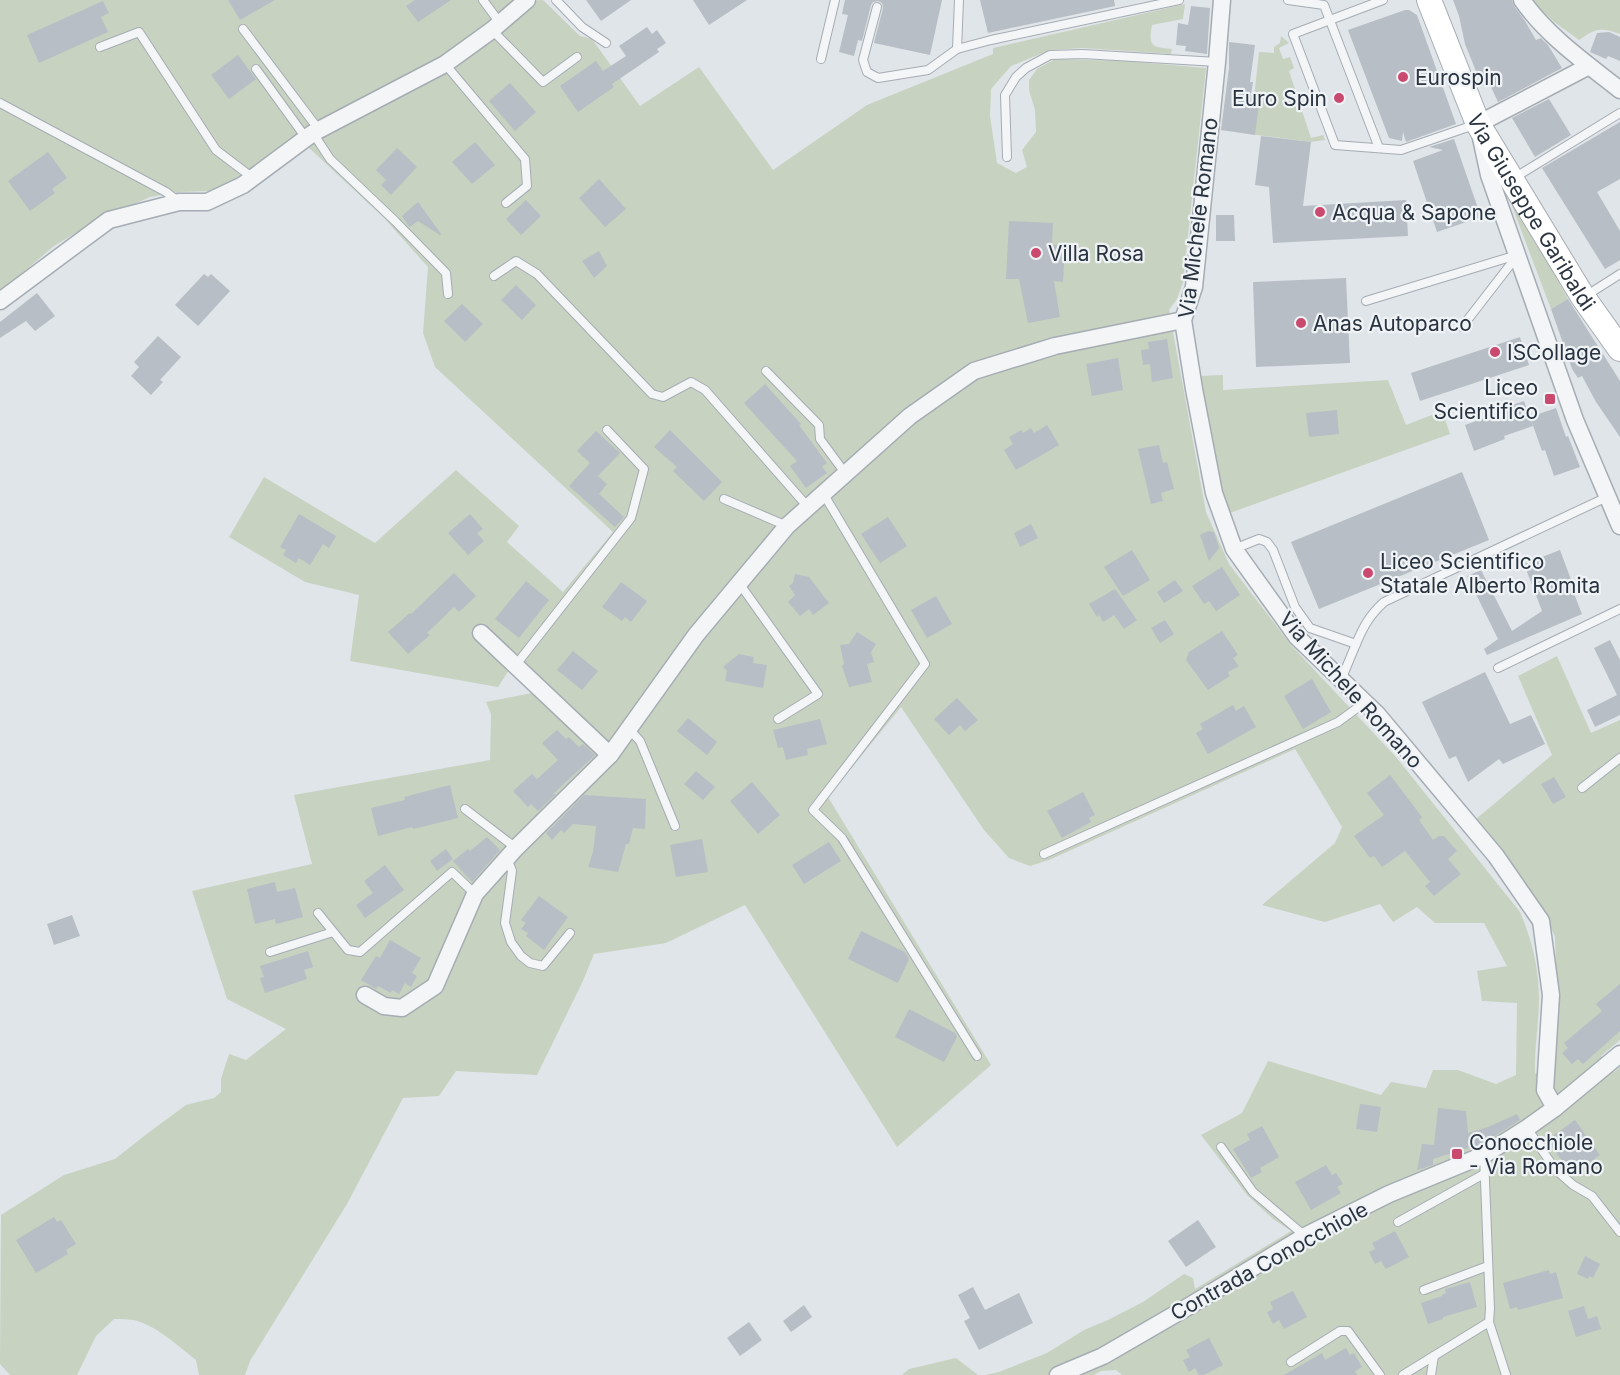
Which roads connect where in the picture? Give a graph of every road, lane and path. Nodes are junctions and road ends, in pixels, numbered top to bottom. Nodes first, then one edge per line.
1 (483, 0) edge
2 (527, 0) edge
3 (556, 0) edge
4 (835, 0) edge
5 (959, 0) edge
6 (1179, 0) edge
7 (1222, 0) edge
8 (1288, 0) edge
9 (1383, 0) edge
10 (1430, 0) edge
11 (1522, 0) edge
12 (876, 7) dead end
13 (1330, 20) junction
14 (496, 27) junction
15 (243, 28) dead end
16 (606, 43) dead end
17 (100, 47) dead end
18 (957, 49) junction
19 (578, 57) dead end
20 (821, 60) dead end
21 (1217, 62) junction
22 (445, 64) junction
23 (1589, 66) junction
24 (256, 69) dead end
25 (1620, 90) edge
26 (0, 104) edge
27 (1620, 113) edge
28 (1478, 124) junction
29 (313, 134) junction
30 (1379, 148) junction
31 (1007, 157) dead end
32 (253, 178) junction
33 (1512, 180) junction
34 (179, 202) junction
35 (506, 203) dead end
36 (1517, 255) junction
37 (1620, 274) edge
38 (494, 276) dead end
39 (448, 294) dead end
40 (1583, 297) junction
41 (0, 301) edge
42 (1366, 301) dead end
43 (1183, 320) junction
44 (1462, 327) dead end
45 (1620, 349) edge
46 (766, 371) dead end
47 (607, 429) dead end
48 (845, 473) junction
49 (823, 494) junction
50 (1607, 497) junction
51 (724, 499) dead end
52 (808, 507) junction
53 (787, 526) junction
54 (1620, 526) edge
55 (1234, 549) junction
56 (739, 583) junction
57 (1620, 609) edge
58 (481, 633) dead end
59 (1356, 644) junction
60 (515, 666) junction
61 (1498, 668) dead end
62 (1341, 680) junction
63 (1365, 703) junction
64 (778, 719) dead end
65 (629, 729) junction
66 (610, 755) junction
67 (1620, 758) edge
68 (1582, 788) dead end
69 (465, 809) dead end
70 (675, 826) dead end
71 (511, 853) junction
72 (1044, 854) dead end
73 (475, 894) junction
74 (318, 913) dead end
75 (333, 932) junction
76 (570, 933) dead end
77 (270, 952) dead end
78 (365, 995) dead end
79 (1620, 1054) edge
80 (976, 1056) dead end
81 (1555, 1108) junction
82 (1527, 1128) junction
83 (1221, 1147) dead end
84 (1484, 1155) junction
85 (1484, 1174) junction
86 (1398, 1222) dead end
87 (1620, 1232) edge
88 (1305, 1236) junction
89 (1488, 1266) junction
90 (1424, 1290) dead end
91 (1489, 1322) junction
92 (1434, 1356) junction
93 (1291, 1362) dead end
94 (1058, 1375) edge
95 (1380, 1375) edge
96 (1403, 1375) edge
97 (1431, 1375) edge
98 (1506, 1375) edge

1 - 14 lane
2 - 14 street
3 - 16 lane
4 - 20 lane
5 - 18 lane
6 - 18 lane
7 - 21 street, Via Michele Romano
8 - 13 lane
9 - 13 lane
10 - 28 main road, Via Giuseppe Garibaldi
11 - 23 street
12 - 18 lane
13 - 30 lane
13 - 30 lane
14 - 19 lane
14 - 22 street
15 - 29 lane
17 - 32 lane
21 - 31 lane
21 - 43 street, Via Michele Romano
22 - 29 street
22 - 35 lane
23 - 25 street
23 - 28 street
24 - 29 lane
26 - 34 lane
27 - 33 lane
28 - 30 lane
28 - 33 main road, Via Giuseppe Garibaldi
28 - 36 street
29 - 32 street
29 - 39 lane
32 - 34 street
33 - 40 main road, Via Giuseppe Garibaldi
34 - 41 street
36 - 42 lane
36 - 44 lane
36 - 50 street
37 - 40 lane
38 - 52 lane
40 - 45 main road, Via Giuseppe Garibaldi
43 - 48 street
43 - 55 street, Via Michele Romano
46 - 48 lane
47 - 60 lane
48 - 49 street
49 - 52 street
49 - 80 lane
50 - 54 street
50 - 59 lane
51 - 53 lane
52 - 53 street
53 - 56 street
55 - 59 lane
55 - 62 street, Via Michele Romano
56 - 64 lane
56 - 65 street
57 - 61 lane
58 - 60 street
59 - 62 lane
60 - 66 street
62 - 63 street, Via Michele Romano
63 - 72 lane
63 - 81 street, Via Michele Romano
65 - 66 street
65 - 70 lane
66 - 71 street
67 - 68 lane
69 - 71 lane
71 - 73 street
71 - 76 lane
73 - 75 lane
73 - 78 street
74 - 75 lane
75 - 77 lane
79 - 81 street, Contrada Conocchiole
81 - 82 street, Contrada Conocchiole
82 - 84 street, Contrada Conocchiole
82 - 87 lane
83 - 88 lane
84 - 85 lane
84 - 88 street, Contrada Conocchiole
85 - 86 lane
85 - 89 lane
88 - 94 street, Contrada Conocchiole
89 - 90 lane
89 - 91 lane
91 - 92 lane
91 - 98 lane
92 - 96 lane
92 - 97 lane
93 - 95 lane

